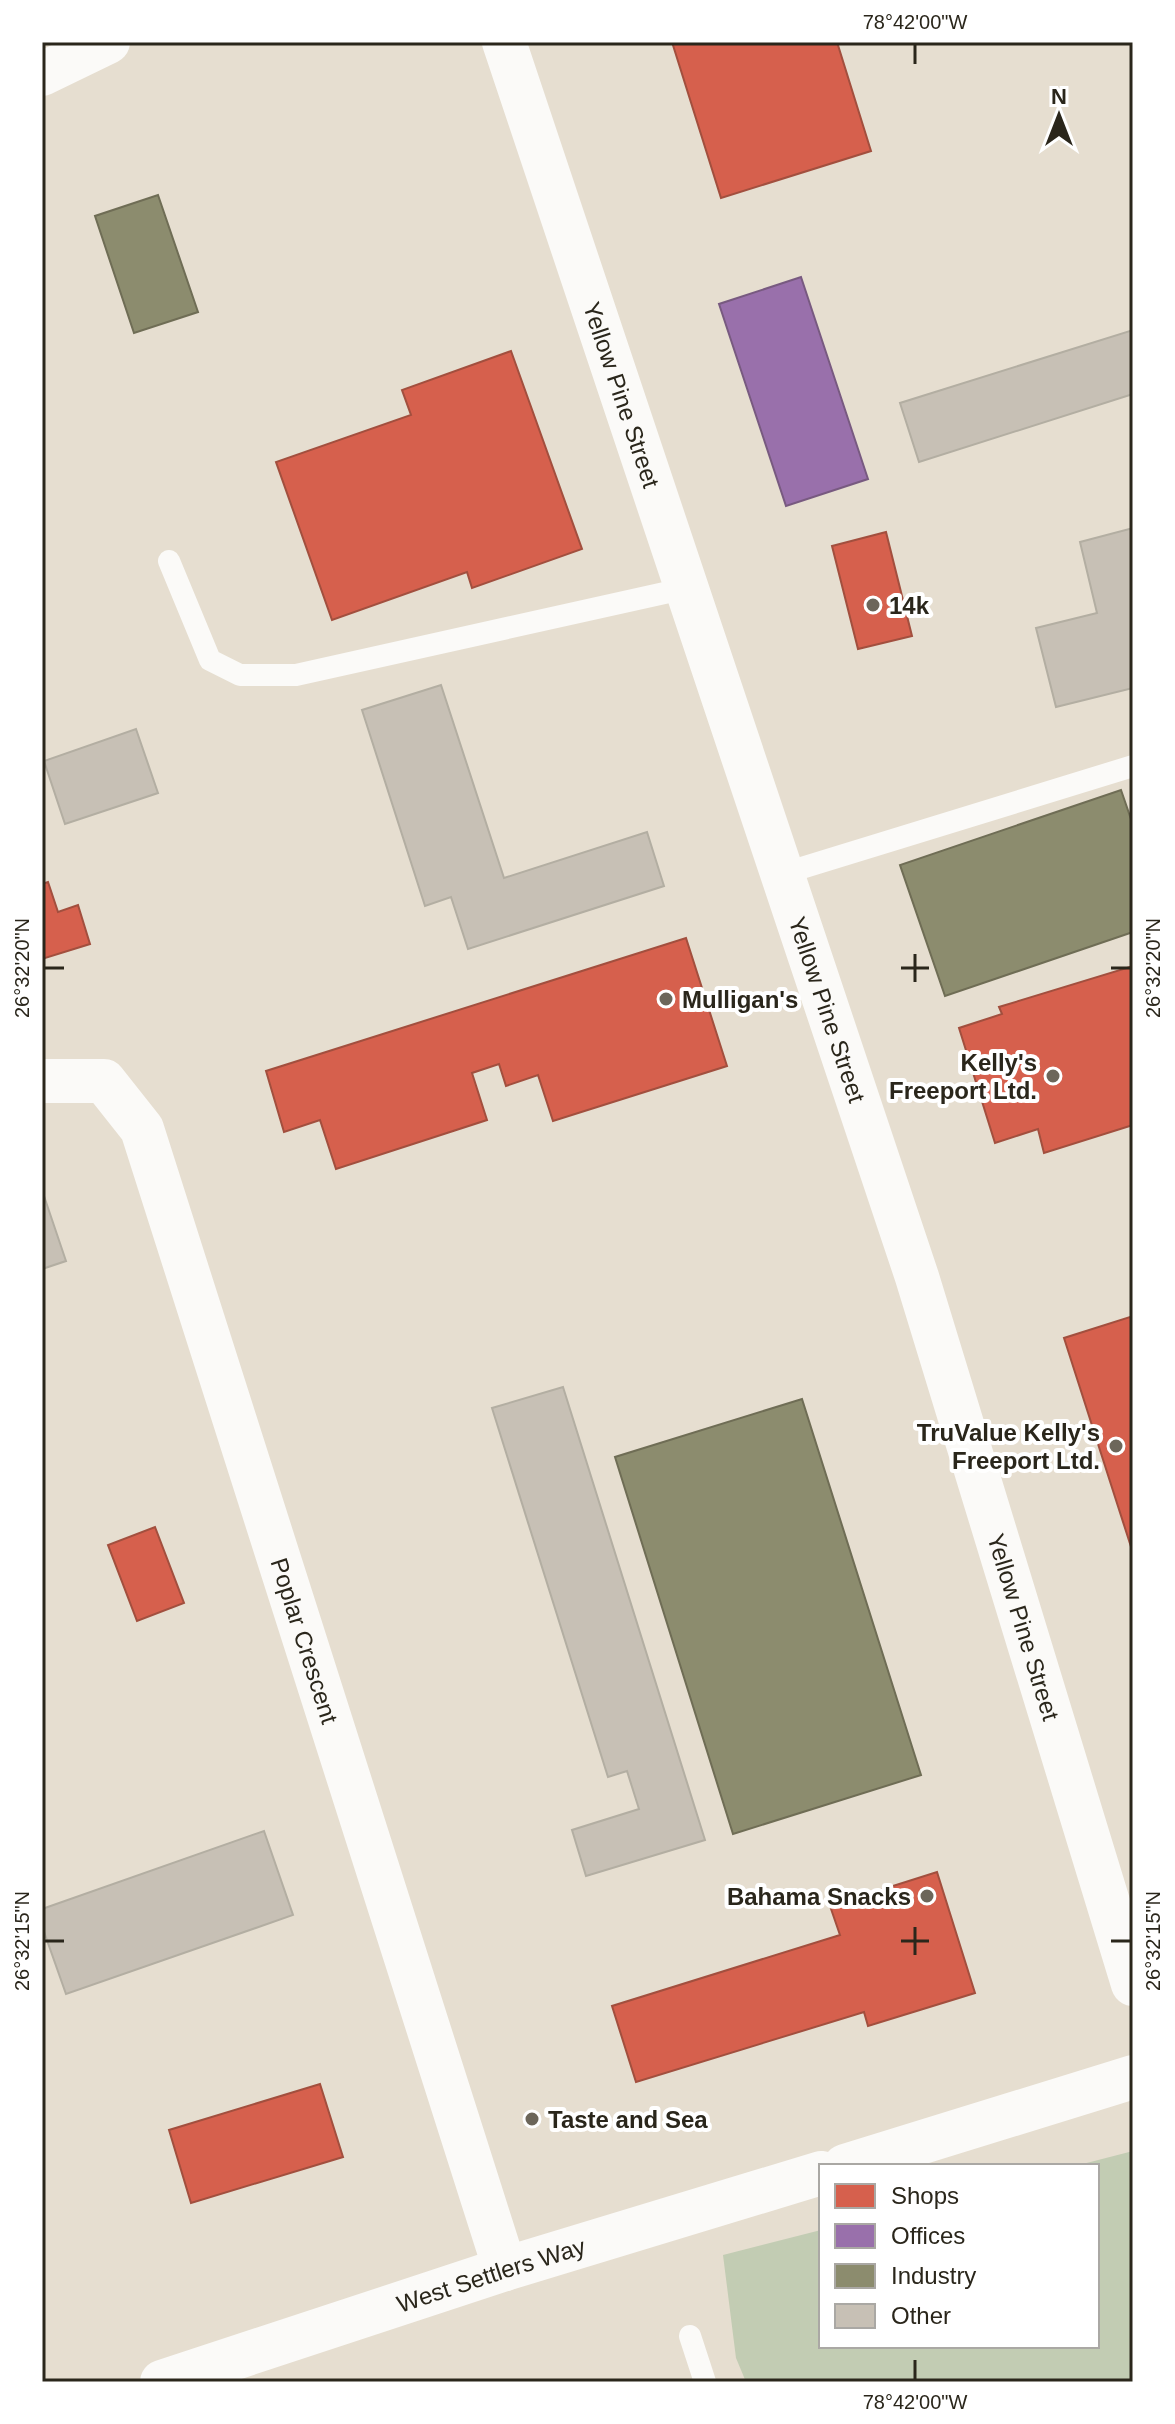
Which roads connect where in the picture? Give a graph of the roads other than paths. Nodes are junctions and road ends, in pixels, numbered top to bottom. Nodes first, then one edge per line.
1 (108, 42) edge
2 (504, 42) edge
3 (42, 74) edge
4 (169, 561) dead end
5 (687, 588) junction
6 (1133, 766) edge
7 (782, 874) junction
8 (42, 1081) edge
9 (1133, 1984) edge
10 (1133, 2077) edge
11 (851, 2164) edge
12 (819, 2174) edge
13 (505, 2269) junction
14 (690, 2336) dead end
15 (234, 2371) edge
16 (162, 2382) edge
17 (705, 2382) edge

1 - 3 street
2 - 5 street, Yellow Pine Street
4 - 5 lane
5 - 7 street, Yellow Pine Street
6 - 7 lane
7 - 9 street, Yellow Pine Street
8 - 13 street, Poplar Crescent
10 - 11 street
12 - 13 street, West Settlers Way
13 - 15 street, West Settlers Way
14 - 17 lane
15 - 16 street, West Settlers Way

